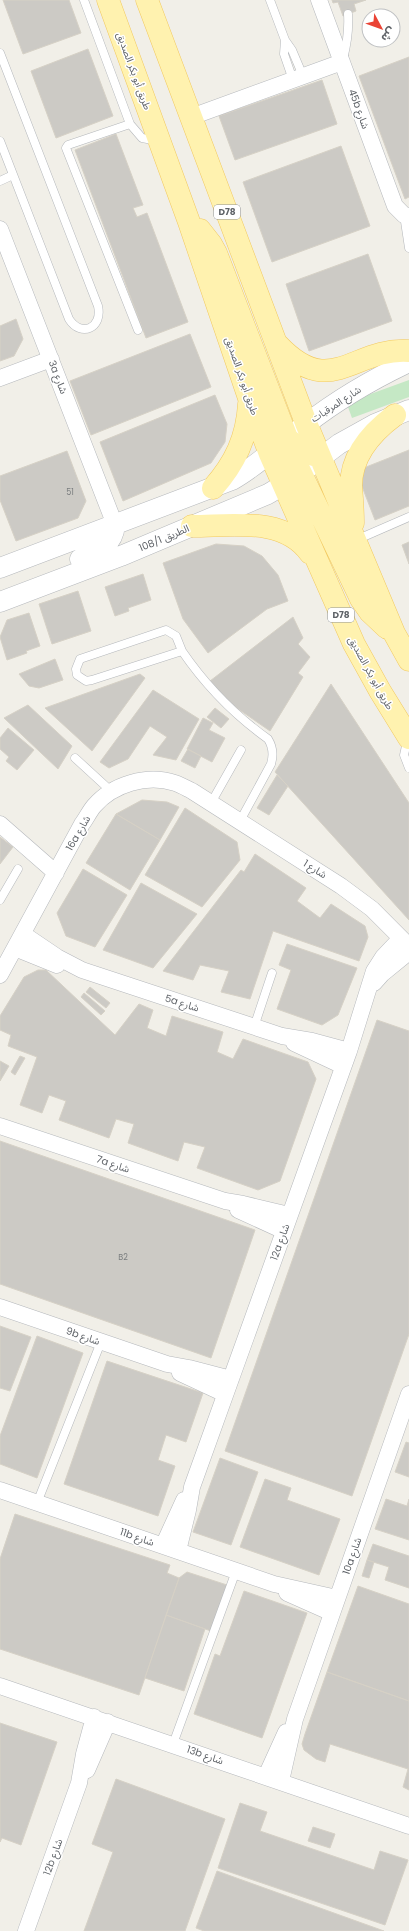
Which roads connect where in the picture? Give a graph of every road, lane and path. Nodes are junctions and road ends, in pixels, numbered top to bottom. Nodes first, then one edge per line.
1 (84, 0) edge
2 (108, 0) edge
3 (147, 0) edge
4 (270, 0) edge
5 (319, 0) edge
6 (348, 14) dead end
7 (0, 53) edge
8 (342, 62) junction
9 (298, 78) junction
10 (191, 117) junction
11 (130, 124) junction
12 (0, 141) edge
13 (160, 142) junction
14 (13, 175) junction
15 (0, 181) edge
16 (406, 215) edge
17 (189, 222) junction
18 (0, 229) edge
19 (409, 248) edge
20 (138, 330) dead end
21 (277, 344) junction
22 (409, 351) edge
23 (51, 359) junction
24 (409, 362) edge
25 (0, 378) edge
26 (250, 401) junction
27 (402, 413) edge
28 (306, 424) junction
29 (287, 438) junction
30 (270, 454) junction
31 (320, 457) junction
32 (302, 472) junction
33 (283, 486) junction
34 (213, 488) junction
35 (409, 517) edge
36 (115, 525) junction
37 (192, 526) junction
38 (354, 538) junction
39 (0, 568) edge
40 (320, 568) junction
41 (0, 602) edge
42 (404, 646) edge
43 (182, 650) junction
44 (409, 737) edge
45 (241, 750) dead end
46 (75, 758) dead end
47 (409, 768) edge
48 (111, 791) junction
49 (211, 803) junction
50 (240, 822) junction
51 (0, 824) edge
52 (18, 869) dead end
53 (56, 872) junction
54 (0, 900) edge
55 (19, 941) junction
56 (405, 942) edge
57 (409, 952) edge
58 (272, 973) dead end
59 (0, 975) edge
60 (366, 996) junction
61 (254, 1027) junction
62 (282, 1036) junction
63 (349, 1051) junction
64 (343, 1066) junction
65 (0, 1126) edge
66 (225, 1201) junction
67 (290, 1216) junction
68 (284, 1230) junction
69 (0, 1307) edge
70 (101, 1342) junction
71 (167, 1364) junction
72 (231, 1379) junction
73 (226, 1394) junction
74 (409, 1394) edge
75 (0, 1490) edge
76 (37, 1503) junction
77 (170, 1549) junction
78 (236, 1571) junction
79 (274, 1584) junction
80 (337, 1598) junction
81 (332, 1613) junction
82 (0, 1686) edge
83 (101, 1720) junction
84 (173, 1744) junction
85 (274, 1778) junction
86 (409, 1826) edge
87 (26, 1931) edge

1 - 11 lane
2 - 13 main road, طريق أبو بكر الصديق / D78
3 - 10 main road, D78
4 - 9 lane
5 - 8 street, 45b شارع
6 - 8 lane
7 - 14 lane
8 - 9 street
8 - 16 street, 45b شارع
9 - 10 street
10 - 21 main road, D78
11 - 13 lane
11 - 20 lane
12 - 14 lane
13 - 17 main road, طريق أبو بكر الصديق / D78
14 - 15 lane
16 - 19 lane
17 - 26 main road, طريق أبو بكر الصديق / D78
17 - 29 main road
18 - 23 street, 3a شارع
21 - 22 main road
21 - 28 main road, D78
23 - 25 street
23 - 36 street, 3a شارع
24 - 28 street, شارع المرقبات
26 - 30 main road, طريق أبو بكر الصديق / D78
26 - 34 main road
27 - 31 street
27 - 38 main road
28 - 29 street, شارع المرقبات
28 - 31 main road, D78
29 - 30 street, شارع المرقبات
29 - 31 main road
30 - 32 main road
30 - 33 main road, طريق أبو بكر الصديق / D78
30 - 34 street
31 - 32 street, 108/1 الطريق
31 - 38 main road, D78
32 - 33 street, 108/1 الطريق
32 - 42 main road
33 - 37 street, 108/1 الطريق
33 - 40 main road, طريق أبو بكر الصديق / D78
34 - 36 street
35 - 38 lane
36 - 39 street
36 - 41 street
37 - 40 main road
37 - 41 street, 108/1 الطريق
38 - 42 main road, D78
40 - 44 main road, طريق أبو بكر الصديق / D78
43 - 43 lane
43 - 50 lane
44 - 47 lane
45 - 49 lane
46 - 48 lane
48 - 49 street, 16a شارع
48 - 53 street, 16a شارع
49 - 50 street, شارع 1
50 - 56 street, شارع 1
51 - 53 street
52 - 54 lane
53 - 55 street, 16a شارع
55 - 59 street, 16a شارع
55 - 61 street, 5a شارع
56 - 60 street, 12a شارع
57 - 60 street, 12a شارع
58 - 61 lane
60 - 63 street, 12a شارع
61 - 62 street, 5a شارع
62 - 63 street, 5a شارع
62 - 64 street, 5a شارع
63 - 64 street, 12a شارع
64 - 67 street, 12a شارع
65 - 66 street, 7a شارع
66 - 67 street, 7a شارع
66 - 68 street, 7a شارع
67 - 68 street, 12a شارع
68 - 72 street, 12a شارع
69 - 70 street, 9b شارع
70 - 71 street, 9b شارع
70 - 76 lane
71 - 72 street, 9b شارع
71 - 73 street, 9b شارع
72 - 73 street, 12a شارع
73 - 77 street, 12a شارع
74 - 80 street, 10a شارع
75 - 76 street, 11b شارع
76 - 77 street, 11b شارع
77 - 78 street, 11b شارع
78 - 79 street, 11b شارع
78 - 84 lane
79 - 80 street, 11b شارع
79 - 81 street, 11b شارع
80 - 81 street, 10a شارع
81 - 85 street, 10a شارع
82 - 83 street, 13b شارع
83 - 84 street, 13b شارع
83 - 87 street, 12b شارع
84 - 85 street, 13b شارع
85 - 86 street, 13b شارع

